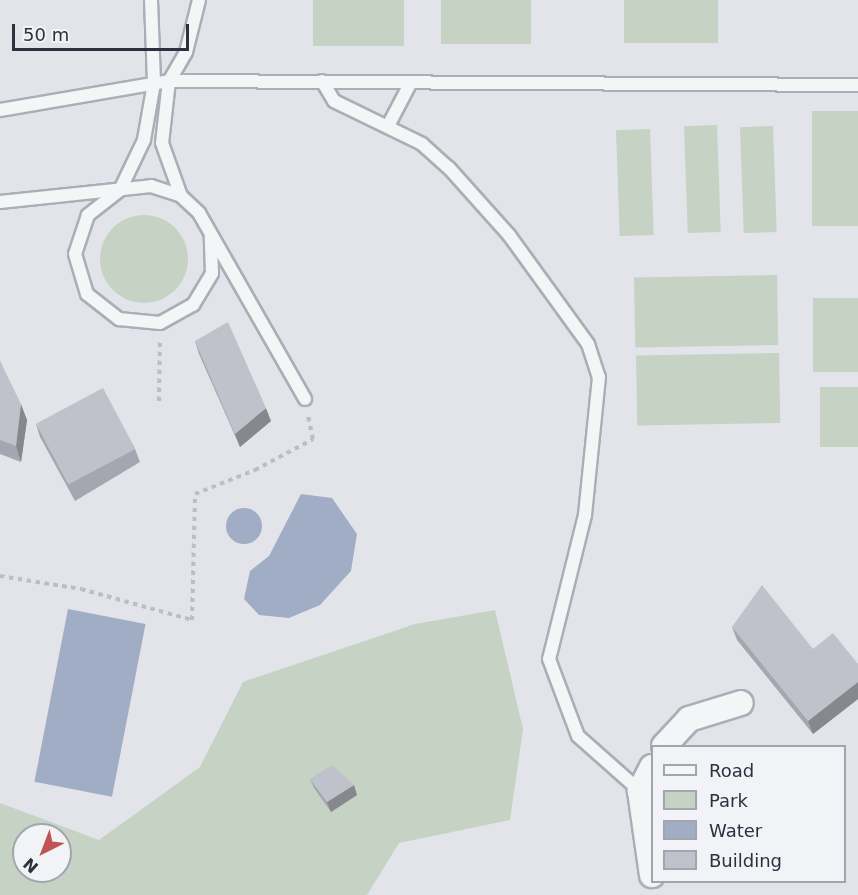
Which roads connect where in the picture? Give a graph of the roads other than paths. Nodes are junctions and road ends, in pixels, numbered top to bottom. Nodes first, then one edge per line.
1 (151, 0) edge
2 (199, 0) edge
3 (169, 81) junction
4 (322, 81) junction
5 (154, 83) junction
6 (410, 84) junction
7 (858, 85) edge
8 (0, 110) edge
9 (388, 126) junction
10 (120, 190) junction
11 (181, 196) junction
12 (0, 202) edge
13 (211, 236) junction
14 (305, 399) road end
15 (741, 703) dead end
16 (666, 745) edge
17 (651, 769) edge
18 (640, 791) junction
19 (651, 868) edge

1 - 5 lane
2 - 3 lane
3 - 4 lane
3 - 5 lane
3 - 11 lane
4 - 6 lane
4 - 9 lane
5 - 8 lane
5 - 10 lane
6 - 7 lane
6 - 9 lane
9 - 18 lane
10 - 11 lane
10 - 12 lane
10 - 13 lane
11 - 13 lane
13 - 14 lane
15 - 16 street
17 - 18 street
18 - 19 street

